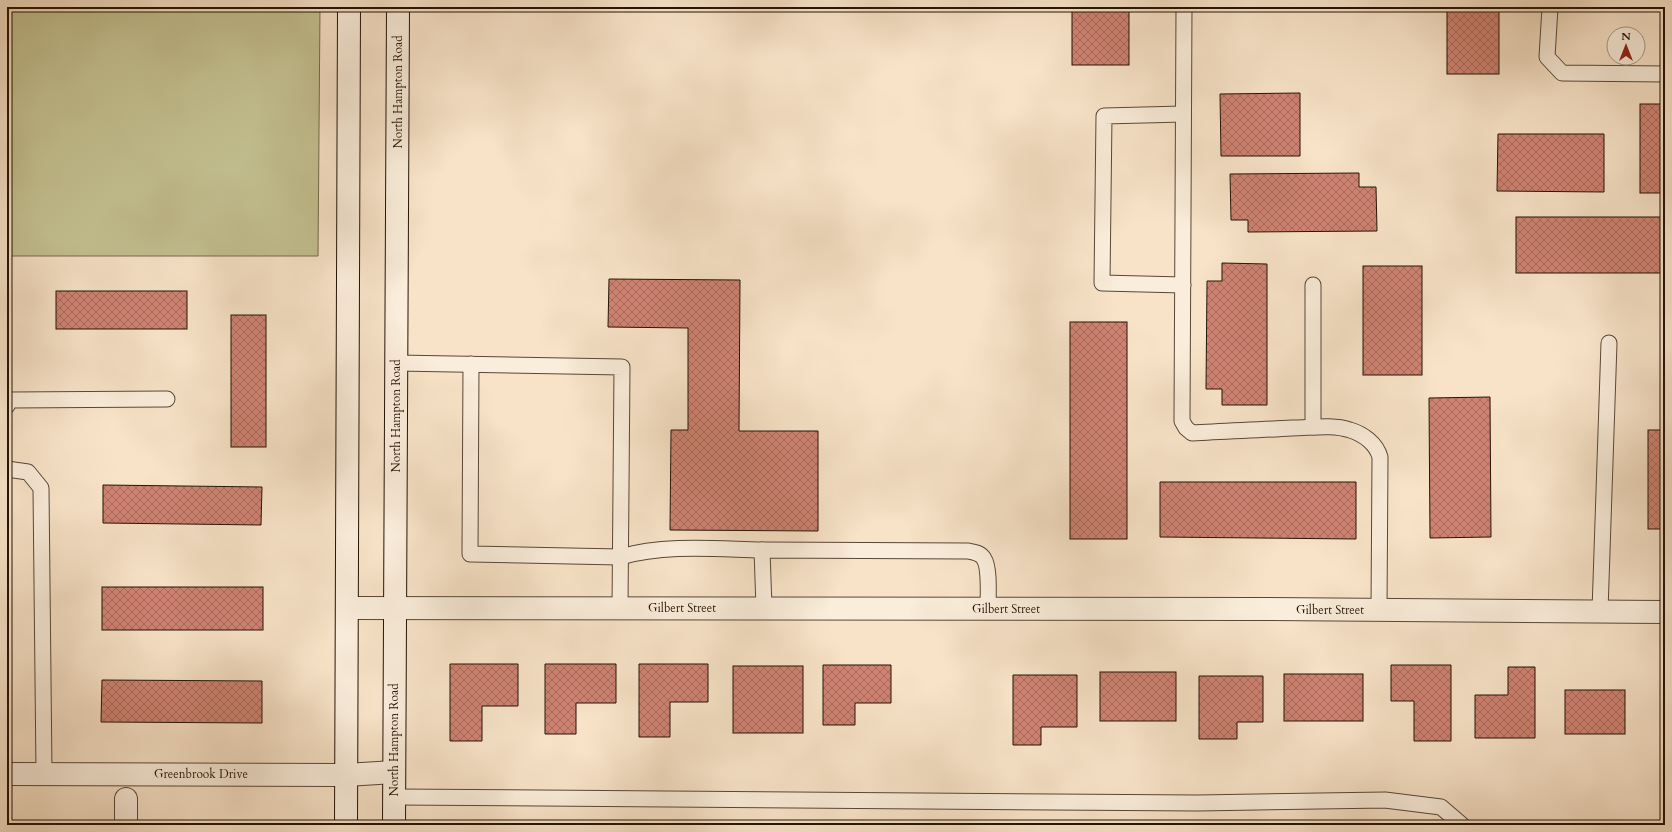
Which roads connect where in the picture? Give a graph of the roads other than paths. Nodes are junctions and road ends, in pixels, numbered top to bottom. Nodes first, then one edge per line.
1 (349, 7) edge
2 (398, 7) edge
3 (1184, 7) edge
4 (1550, 7) edge
5 (1665, 74) edge
6 (1183, 114) junction
7 (1183, 285) junction
8 (1313, 285) dead end
9 (1609, 343) dead end
10 (396, 363) junction
11 (471, 364) junction
12 (167, 399) dead end
13 (8, 402) edge
14 (1313, 427) junction
15 (7, 468) edge
16 (762, 550) junction
17 (620, 557) junction
18 (347, 608) junction
19 (395, 608) junction
20 (620, 608) junction
21 (764, 608) junction
22 (988, 609) junction
23 (1379, 610) junction
24 (1600, 611) junction
25 (1665, 612) edge
26 (394, 772) junction
27 (7, 774) edge
28 (44, 774) junction
29 (346, 775) junction
30 (394, 797) junction
31 (126, 798) dead end
32 (126, 825) edge
33 (346, 825) edge
34 (394, 825) edge
35 (1462, 825) edge

1 - 18 street
2 - 10 street, North Hampton Road
3 - 6 lane
4 - 5 lane
6 - 7 lane
6 - 7 lane
7 - 14 lane
8 - 14 lane
9 - 24 lane
10 - 11 lane
10 - 19 street, North Hampton Road
11 - 17 lane
11 - 17 lane
12 - 13 lane
14 - 23 lane
15 - 28 lane
16 - 17 lane
16 - 21 lane
16 - 22 lane
17 - 20 lane
18 - 19 street, Gilbert Street
18 - 29 street
19 - 20 street, Gilbert Street
19 - 26 street, North Hampton Road
20 - 21 street, Gilbert Street
21 - 22 street, Gilbert Street
22 - 23 street, Gilbert Street
23 - 24 street, Gilbert Street
24 - 25 street, Gilbert Street
26 - 29 street, Greenbrook Drive
26 - 30 street, North Hampton Road
27 - 28 street, Greenbrook Drive
28 - 29 street, Greenbrook Drive
29 - 33 street
30 - 34 street, North Hampton Road
30 - 35 lane
31 - 32 street

